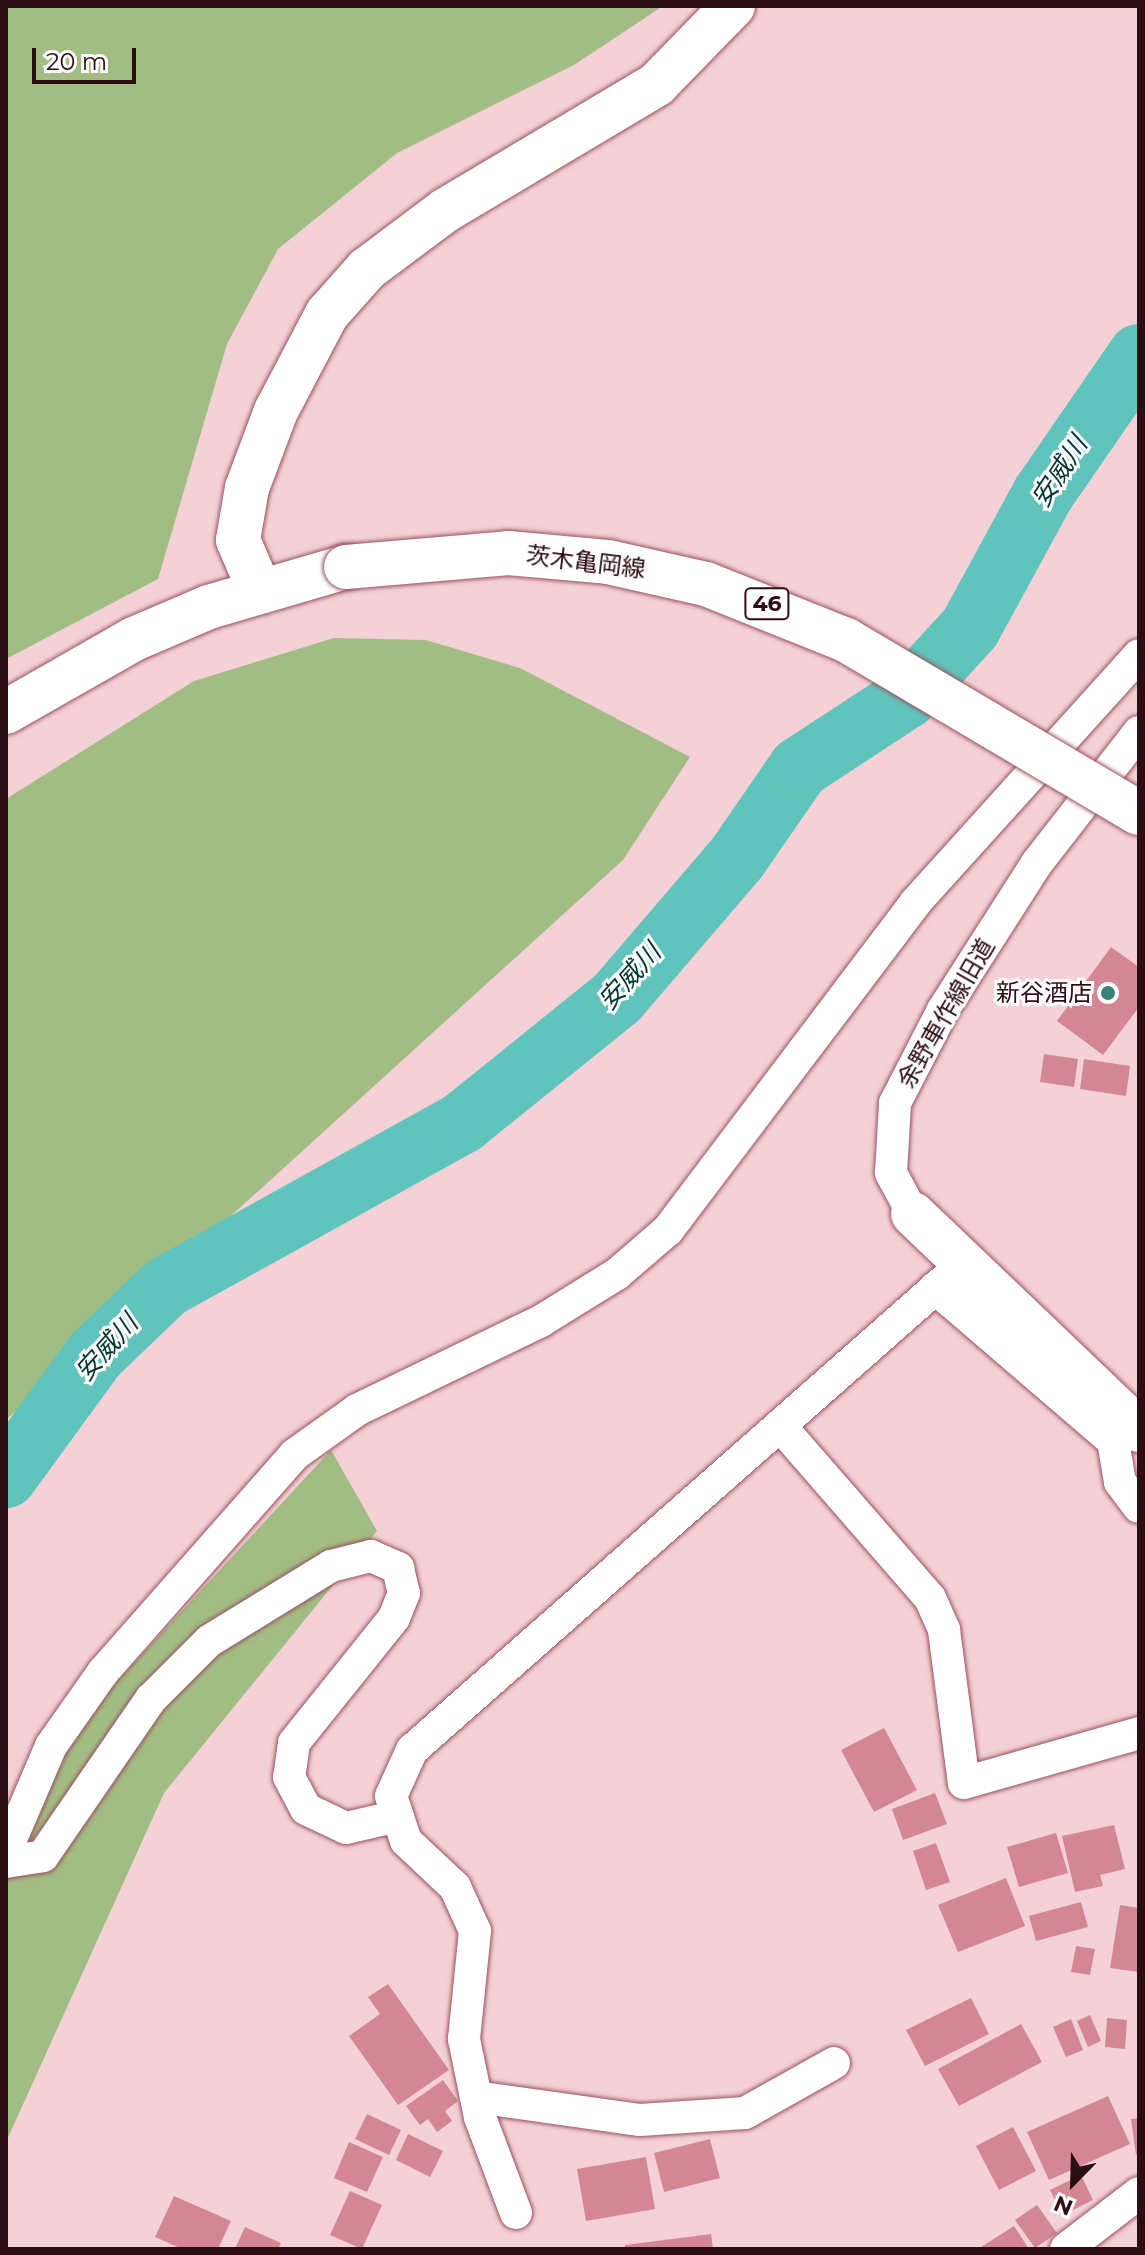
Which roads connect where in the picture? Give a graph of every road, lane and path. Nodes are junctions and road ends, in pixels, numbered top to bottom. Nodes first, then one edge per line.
1 (733, 6) edge
2 (259, 589) junction
3 (1139, 655) edge
4 (6, 712) edge
5 (1139, 732) edge
6 (1139, 813) edge
7 (913, 1214) joint
8 (949, 1276) junction
9 (782, 1428) junction
10 (1139, 1430) edge
11 (1139, 1507) edge
12 (1139, 1733) edge
13 (398, 1816) junction
14 (6, 1851) edge
15 (6, 1862) edge
16 (834, 2063) dead end
17 (476, 2097) junction
18 (1139, 2193) edge
19 (516, 2213) dead end
20 (1066, 2249) edge

1 - 2 main road
2 - 4 main road, 茨木亀岡線 / 46
2 - 6 main road, 茨木亀岡線 / 46, bridge
3 - 14 street
5 - 7 street, 余野車作線旧道
7 - 8 main road, 余野車作線旧道
8 - 9 street
8 - 10 main road, 余野車作線旧道
8 - 11 street
9 - 12 street
9 - 13 street
13 - 15 street
13 - 17 street
16 - 17 street
17 - 19 street
18 - 20 street

